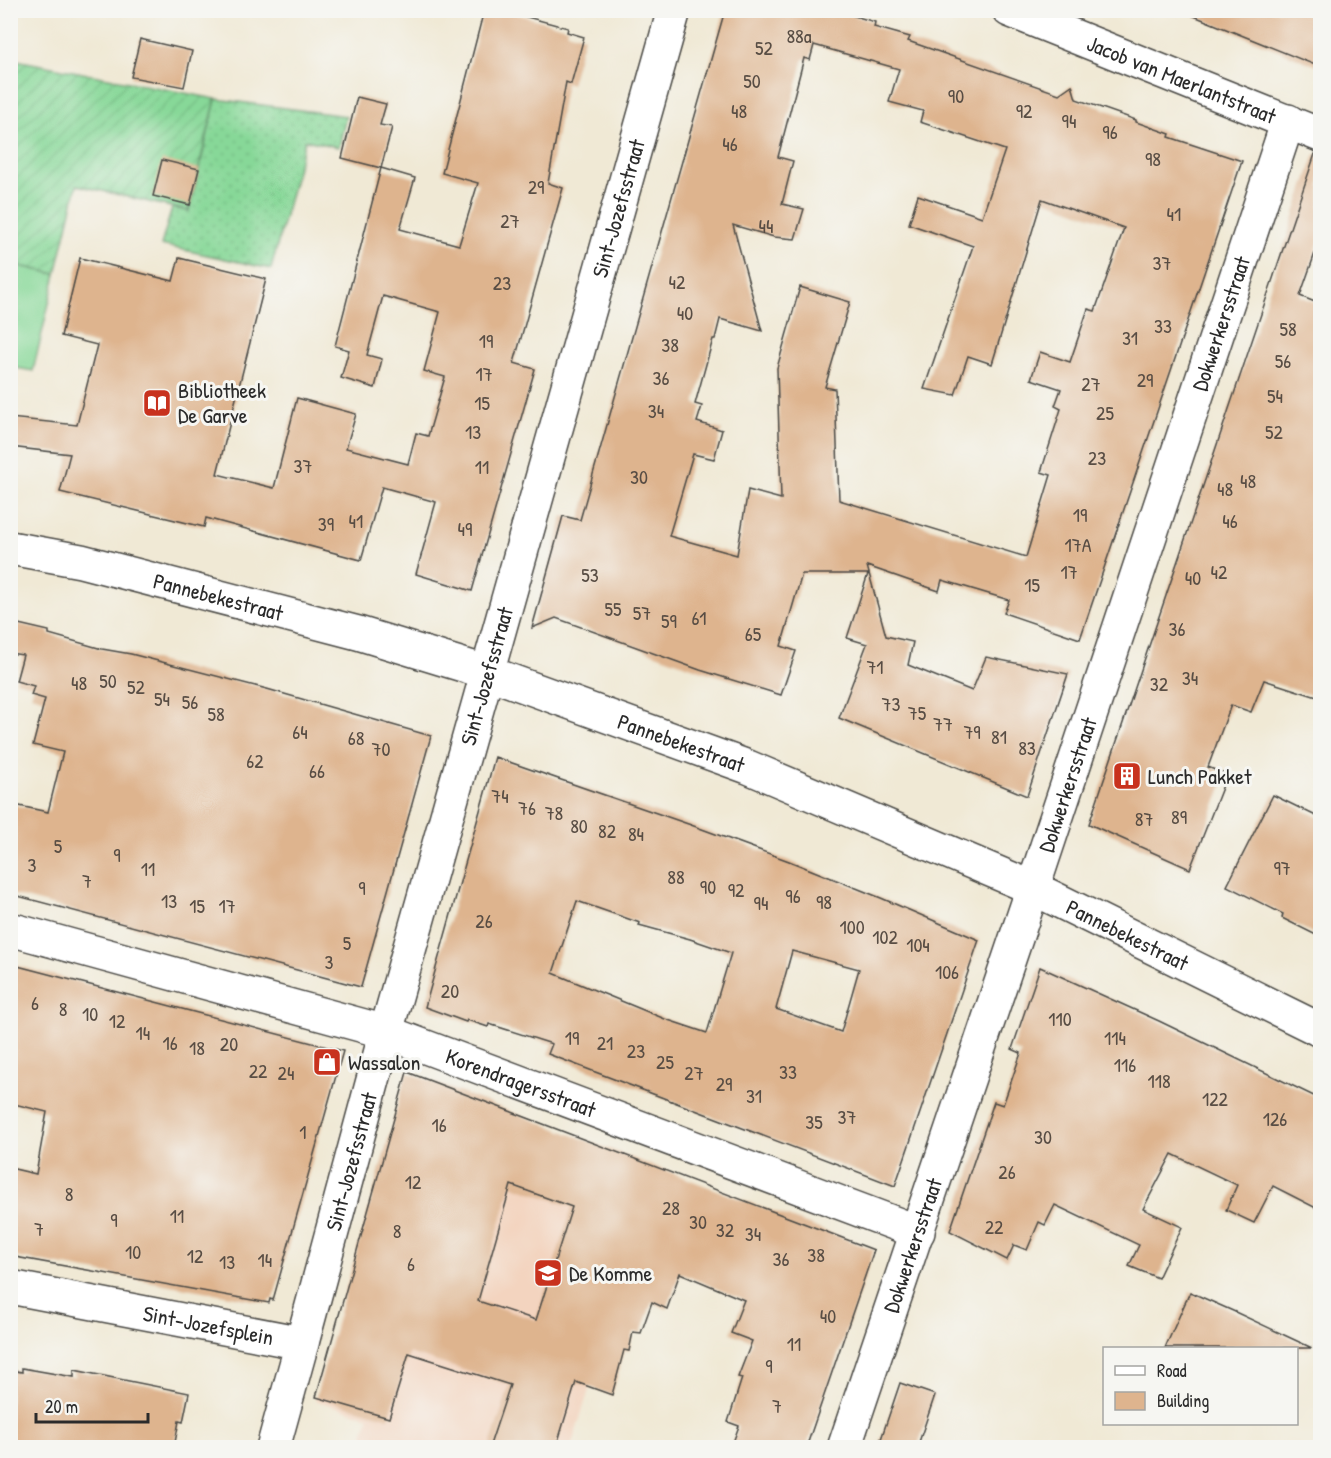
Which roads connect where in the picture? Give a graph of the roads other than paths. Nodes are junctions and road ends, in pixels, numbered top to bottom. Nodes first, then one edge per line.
1 (674, 10) edge
2 (1009, 10) edge
3 (1288, 121) junction
4 (1320, 135) edge
5 (10, 548) edge
6 (489, 673) junction
7 (1033, 888) junction
8 (10, 930) edge
9 (1320, 1030) edge
10 (386, 1032) junction
11 (918, 1232) junction
12 (10, 1287) edge
13 (302, 1343) junction
14 (273, 1448) edge
15 (844, 1448) edge

1 - 6 street, Sint-Jozefsstraat
2 - 3 street, Jacob van Maerlantstraat
3 - 4 street, Jacob van Maerlantstraat
3 - 7 street, Dokwerkersstraat
5 - 6 street, Pannebekestraat
6 - 7 street, Pannebekestraat
6 - 10 street, Sint-Jozefsstraat
7 - 9 street, Pannebekestraat
7 - 11 street, Dokwerkersstraat
8 - 10 street, Korendragersstraat
10 - 11 street, Korendragersstraat
10 - 13 street, Sint-Jozefsstraat
11 - 15 street, Dokwerkersstraat
12 - 13 street, Sint-Jozefsplein
13 - 14 street, Sint-Jozefsplein

